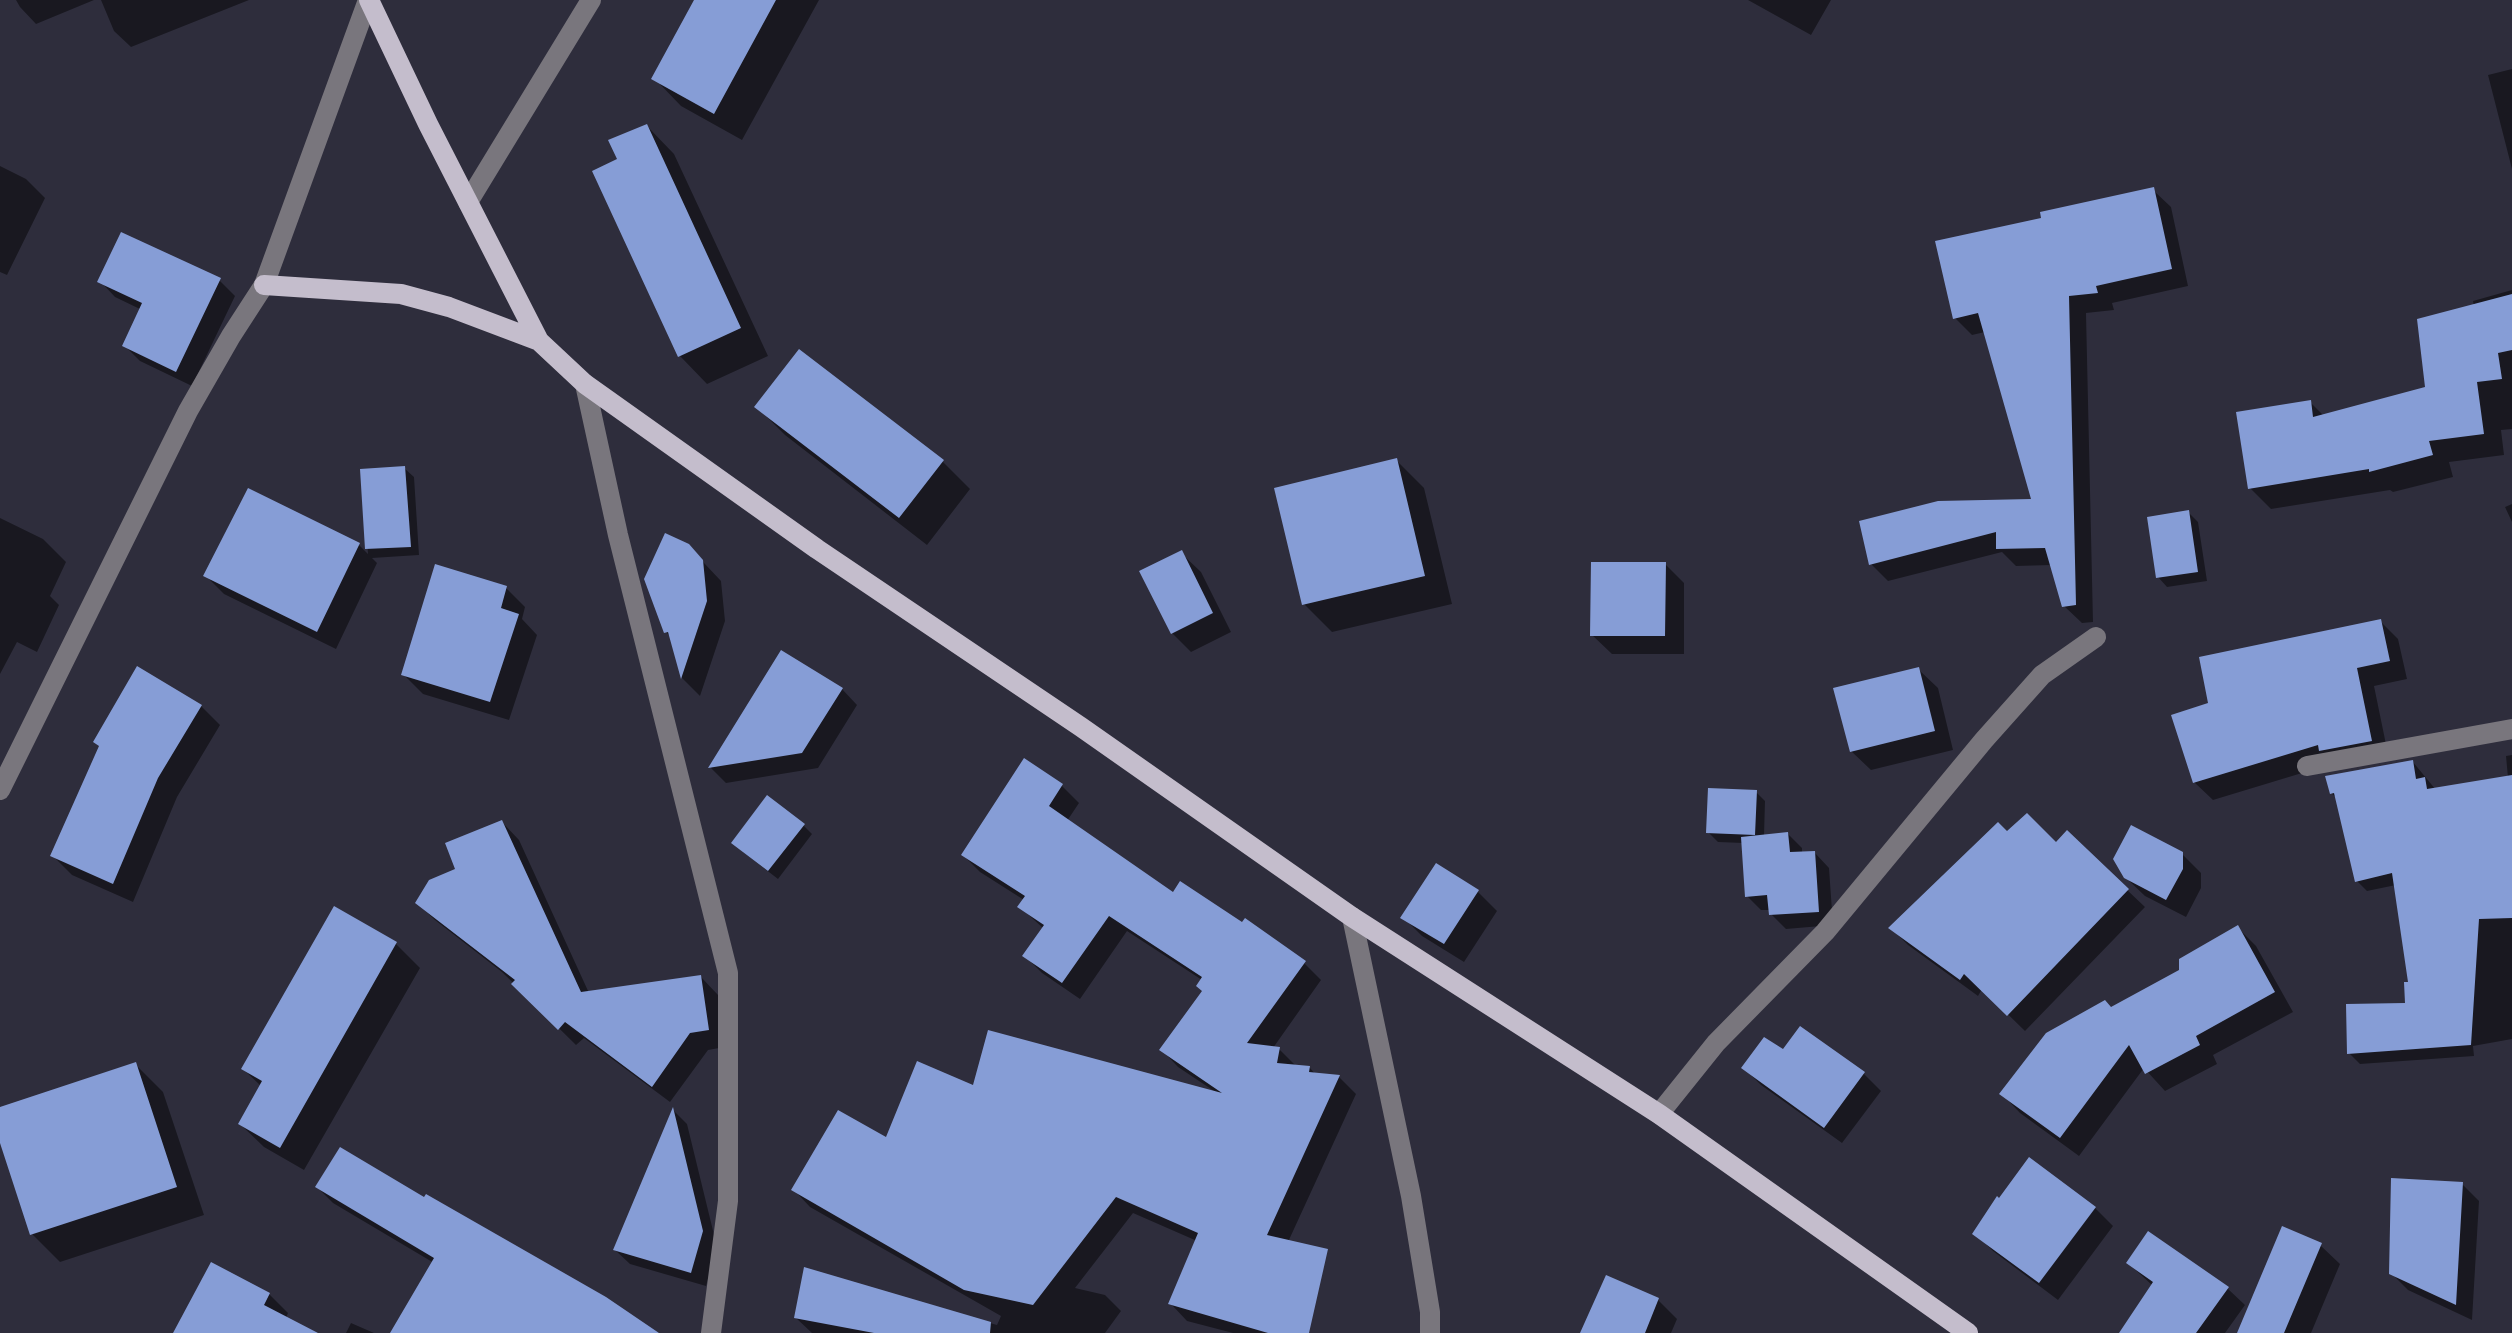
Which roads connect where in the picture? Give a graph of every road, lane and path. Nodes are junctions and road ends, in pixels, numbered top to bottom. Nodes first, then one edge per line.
1 (369, 0) edge
2 (591, 0) edge
3 (468, 202) junction
4 (264, 285) junction
5 (539, 341) junction
6 (585, 384) junction
7 (2096, 637) dead end
8 (2512, 729) edge
9 (2307, 766) dead end
10 (0, 790) edge
11 (1352, 917) junction
12 (1659, 1114) junction
13 (711, 1333) edge
14 (1430, 1333) edge
15 (1968, 1333) edge

1 - 3 main road
1 - 4 street
2 - 3 street
3 - 5 main road
4 - 5 main road
4 - 10 street
5 - 6 main road
6 - 11 main road
6 - 13 street
7 - 12 street
8 - 9 street
11 - 12 main road
11 - 14 street
12 - 15 main road

